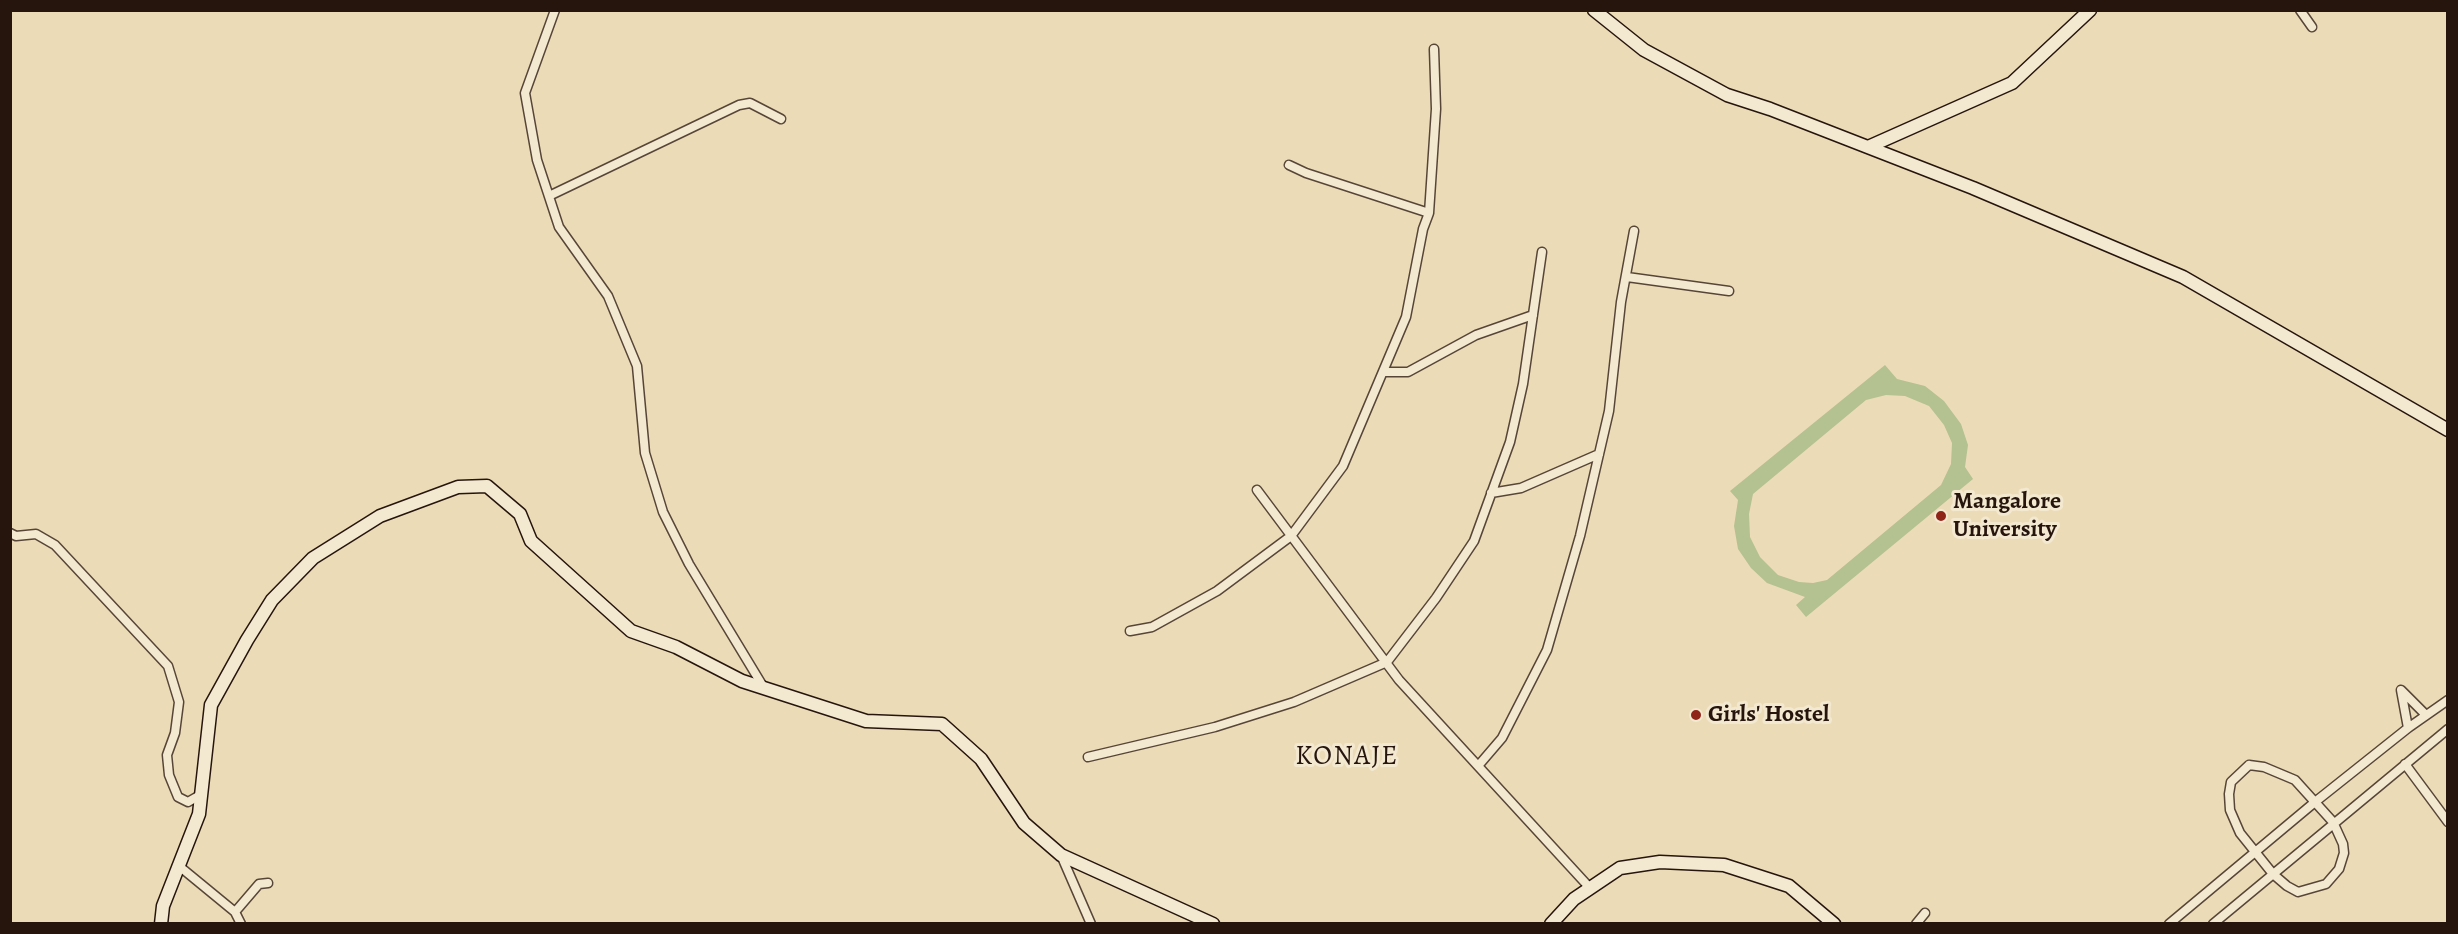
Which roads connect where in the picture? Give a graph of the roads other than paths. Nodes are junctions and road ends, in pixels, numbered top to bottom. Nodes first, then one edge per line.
1 (545, 10) edge
2 (1594, 10) edge
3 (2090, 10) edge
4 (2300, 10) edge
5 (554, 14) edge
6 (2312, 27) dead end
7 (1434, 49) dead end
8 (781, 119) dead end
9 (1868, 147) junction
10 (1289, 165) dead end
11 (549, 196) junction
12 (1429, 213) junction
13 (1634, 231) dead end
14 (1542, 252) dead end
15 (1627, 277) junction
16 (1729, 291) dead end
17 (1533, 315) junction
18 (1383, 372) junction
19 (2448, 430) edge
20 (1599, 454) junction
21 (1257, 490) dead end
22 (1491, 493) junction
23 (10, 533) edge
24 (1291, 536) junction
25 (1130, 631) dead end
26 (1387, 662) junction
27 (764, 688) junction
28 (2447, 702) edge
29 (2426, 715) junction
30 (2408, 728) junction
31 (2448, 729) edge
32 (1088, 757) dead end
33 (2405, 764) junction
34 (1478, 766) junction
35 (202, 794) junction
36 (2315, 802) junction
37 (2333, 822) junction
38 (2448, 822) edge
39 (2255, 853) junction
40 (1061, 855) junction
41 (179, 866) junction
42 (2273, 874) junction
43 (268, 883) dead end
44 (1590, 888) junction
45 (235, 912) junction
46 (1925, 914) dead end
47 (1558, 922) edge
48 (161, 924) edge
49 (241, 924) edge
50 (1090, 924) edge
51 (1213, 924) edge
52 (1834, 924) edge
53 (1916, 924) edge
54 (2169, 924) edge
55 (2213, 924) edge

1 - 5 street
2 - 9 main road
3 - 9 main road
4 - 6 street
5 - 11 street
7 - 12 street
8 - 11 street
9 - 19 main road
10 - 12 street
11 - 27 street
12 - 18 street
13 - 15 street
14 - 17 street
15 - 16 street
15 - 20 street
17 - 18 street
17 - 22 street
18 - 24 street
20 - 22 street
20 - 34 street
21 - 24 street
22 - 26 street
23 - 35 street
24 - 25 street
24 - 26 street
26 - 32 street
26 - 34 street
27 - 35 main road
27 - 40 main road
28 - 29 street
29 - 30 street
29 - 30 street
30 - 36 street
31 - 33 street
33 - 37 street
33 - 38 street
34 - 44 street
35 - 41 main road
36 - 37 street
36 - 39 street
36 - 39 street
37 - 42 street
37 - 42 street
39 - 42 street
39 - 54 street
40 - 50 street
40 - 51 main road
41 - 45 street
41 - 48 main road
42 - 55 street
43 - 45 street
44 - 47 main road
44 - 52 main road
45 - 49 street
46 - 53 street

